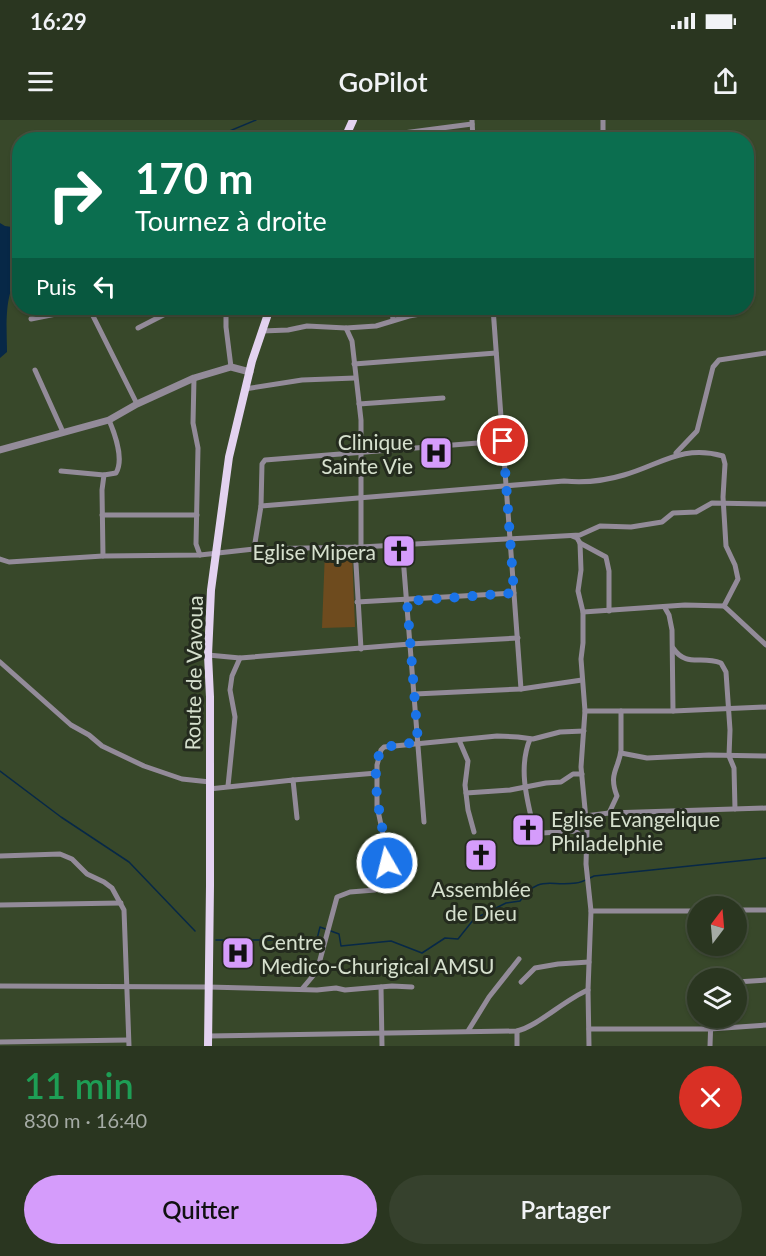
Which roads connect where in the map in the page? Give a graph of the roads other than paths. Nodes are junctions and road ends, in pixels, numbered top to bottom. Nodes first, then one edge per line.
1 (472, 122) edge
2 (407, 132) edge
3 (51, 315) edge
4 (92, 315) edge
5 (163, 315) edge
6 (226, 315) edge
7 (268, 315) edge
8 (393, 315) edge
9 (417, 315) edge
10 (493, 315) edge
11 (31, 319) dead end
12 (393, 320) junction
13 (138, 328) dead end
14 (346, 328) junction
15 (262, 331) junction
16 (496, 353) junction
17 (766, 353) edge
18 (354, 364) junction
19 (231, 367) junction
20 (34, 370) dead end
21 (250, 372) junction
22 (194, 378) junction
23 (355, 378) junction
24 (245, 389) junction
25 (443, 398) dead end
26 (137, 404) junction
27 (359, 404) junction
28 (109, 420) junction
29 (63, 432) junction
30 (503, 441) junction
31 (0, 450) edge
32 (362, 453) junction
33 (675, 454) junction
34 (61, 471) dead end
35 (104, 475) junction
36 (506, 487) junction
37 (361, 498) junction
38 (724, 503) junction
39 (766, 504) edge
40 (261, 506) junction
41 (102, 515) junction
42 (197, 515) junction
43 (568, 535) junction
44 (510, 538) junction
45 (580, 543) junction
46 (402, 544) junction
47 (358, 547) junction
48 (254, 549) junction
49 (215, 552) junction
50 (200, 555) junction
51 (103, 556) junction
52 (0, 561) edge
53 (514, 593) junction
54 (407, 601) junction
55 (357, 602) junction
56 (724, 606) junction
57 (664, 608) junction
58 (609, 611) junction
59 (583, 612) junction
60 (518, 638) junction
61 (410, 644) junction
62 (766, 645) edge
63 (673, 648) junction
64 (361, 649) junction
65 (208, 655) junction
66 (240, 658) junction
67 (0, 662) edge
68 (582, 680) junction
69 (521, 689) junction
70 (415, 694) junction
71 (766, 707) edge
72 (729, 708) junction
73 (585, 711) junction
74 (621, 711) junction
75 (673, 711) junction
76 (584, 731) junction
77 (530, 739) junction
78 (459, 740) junction
79 (418, 742) junction
80 (621, 753) junction
81 (729, 756) junction
82 (766, 756) edge
83 (377, 773) junction
84 (582, 774) junction
85 (293, 780) junction
86 (209, 785) junction
87 (228, 786) junction
88 (525, 788) junction
89 (466, 793) junction
90 (766, 808) edge
91 (735, 809) junction
92 (609, 813) junction
93 (585, 816) junction
94 (297, 818) dead end
95 (424, 822) dead end
96 (474, 832) dead end
97 (0, 856) edge
98 (587, 856) junction
99 (121, 903) junction
100 (0, 905) edge
101 (747, 910) edge
102 (766, 910) edge
103 (591, 911) junction
104 (687, 911) edge
105 (519, 959) dead end
106 (589, 962) junction
107 (766, 981) edge
108 (521, 982) dead end
109 (747, 982) edge
110 (0, 986) edge
111 (126, 986) junction
112 (208, 987) junction
113 (381, 987) junction
114 (412, 987) dead end
115 (302, 988) junction
116 (588, 990) junction
117 (766, 1025) edge
118 (589, 1029) junction
119 (710, 1029) junction
120 (468, 1031) junction
121 (517, 1031) junction
122 (382, 1032) junction
123 (208, 1035) junction
124 (0, 1042) edge
125 (128, 1043) edge
126 (208, 1046) edge
127 (382, 1046) edge
128 (517, 1046) edge
129 (588, 1046) edge
130 (710, 1046) edge

1 - 2 street
3 - 11 street
4 - 26 street
5 - 13 street
6 - 19 street
7 - 15 main road, Route de Vavoua
8 - 12 street
9 - 12 street
10 - 16 street
12 - 14 street
14 - 15 street
14 - 18 street
15 - 21 main road, Route de Vavoua
16 - 18 street
16 - 30 street
17 - 33 street
18 - 23 street
19 - 21 street
19 - 22 street
20 - 29 street
21 - 24 main road, Route de Vavoua
22 - 26 street
22 - 42 street
23 - 24 street
23 - 27 street
24 - 49 main road, Route de Vavoua
25 - 27 street
26 - 28 street
27 - 32 street
28 - 29 street
28 - 35 street
29 - 31 street
30 - 32 street
30 - 36 street
32 - 37 street
32 - 40 street
33 - 36 street
33 - 38 street
34 - 35 street
35 - 41 street
36 - 37 street
36 - 44 street
37 - 40 street
37 - 47 street
38 - 39 street
38 - 43 street
38 - 56 street
40 - 48 street
41 - 42 street
41 - 51 street
42 - 50 street
43 - 44 street
43 - 45 street
44 - 46 street
44 - 53 street
45 - 58 street
45 - 59 street
46 - 47 street
46 - 54 street
47 - 48 street
47 - 55 street
48 - 49 street
49 - 50 street
49 - 65 main road, Route de Vavoua
50 - 51 street
51 - 52 street
53 - 54 street
53 - 60 street
54 - 55 street
54 - 61 street
55 - 64 street
56 - 57 street
56 - 62 street
57 - 58 street
57 - 63 street
58 - 59 street
59 - 68 street
60 - 61 street
60 - 69 street
61 - 64 street
61 - 70 street
63 - 72 street
63 - 75 street
64 - 66 street
65 - 66 street
65 - 86 main road, Route de Vavoua
66 - 87 street
67 - 86 street
68 - 69 street
68 - 73 street
69 - 70 street
70 - 79 street
71 - 72 street
72 - 75 street
72 - 81 street
73 - 74 street
73 - 76 street
74 - 75 street
74 - 80 street
76 - 77 street
76 - 84 street
77 - 78 street
77 - 88 street
78 - 79 street
78 - 89 street
79 - 83 street
79 - 95 street
80 - 81 street
80 - 92 street
81 - 82 street
81 - 91 street
83 - 85 street
83 - 115 street
84 - 88 street
84 - 93 street
85 - 87 street
85 - 94 street
86 - 87 street
86 - 112 main road, Route de Vavoua
88 - 89 street
88 - 98 street
89 - 96 street
90 - 91 street
91 - 92 street
92 - 93 street
93 - 98 street
97 - 99 street
98 - 103 street
99 - 100 street
99 - 111 street
101 - 102 street
103 - 104 street
103 - 106 street
105 - 120 street
106 - 108 street
106 - 116 street
107 - 109 street
110 - 111 street
111 - 112 street
111 - 125 street
112 - 115 street
112 - 123 main road, Route de Vavoua
113 - 114 street
113 - 115 street
113 - 122 street
116 - 118 street
116 - 121 street
117 - 119 street
118 - 119 street
118 - 129 street
119 - 130 street
120 - 121 street
120 - 122 street
121 - 128 street
122 - 123 street
122 - 127 street
123 - 126 main road, Route de Vavoua
124 - 125 street

